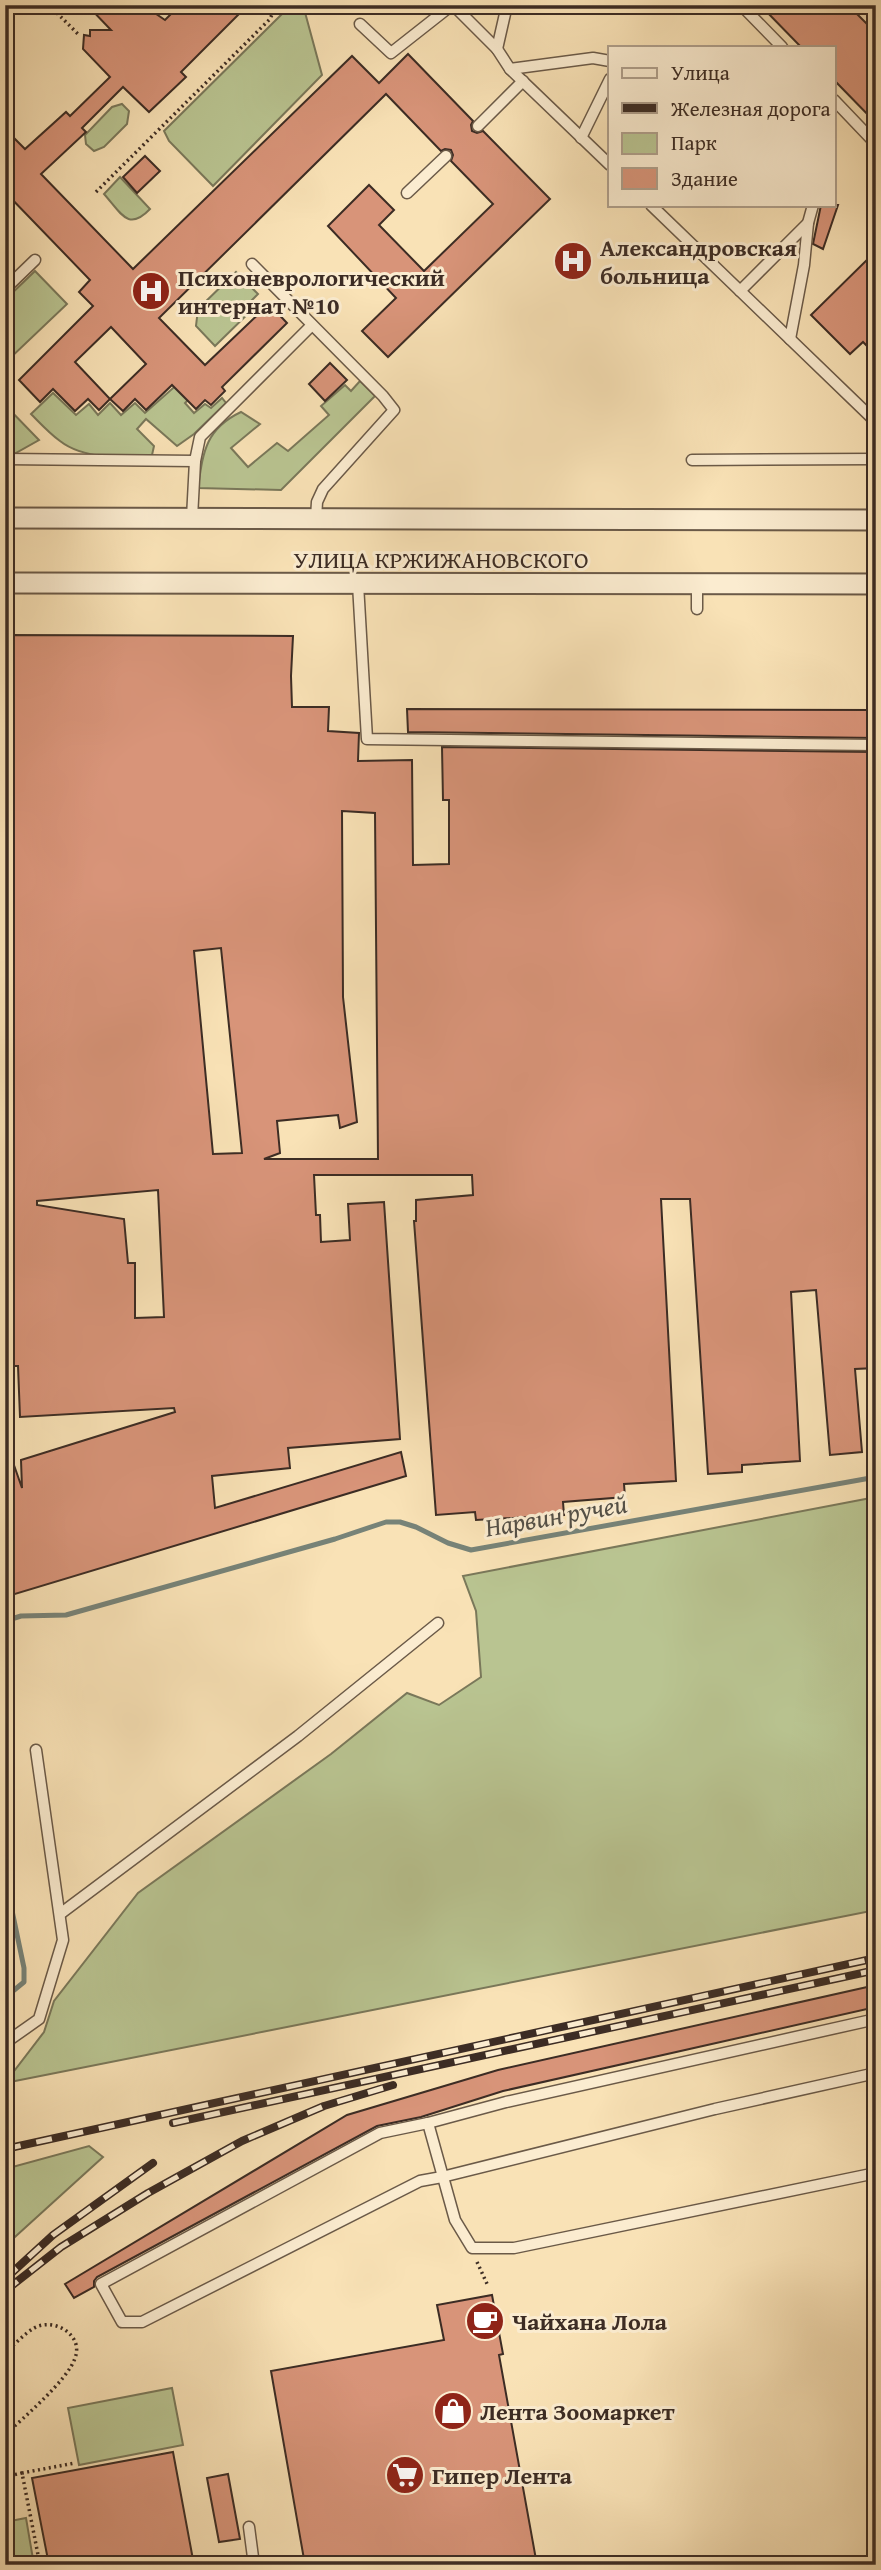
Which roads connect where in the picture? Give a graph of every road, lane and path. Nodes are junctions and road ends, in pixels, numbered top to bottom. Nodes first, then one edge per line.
1 (49, 5) edge
2 (276, 5) edge
3 (453, 5) edge
4 (507, 5) edge
5 (741, 5) edge
6 (360, 24) dead end
7 (80, 36) dead end
8 (781, 46) edge
9 (497, 49) junction
10 (608, 61) edge
11 (510, 69) junction
12 (523, 81) junction
13 (608, 83) edge
14 (836, 102) edge
15 (478, 126) dead end
16 (581, 138) junction
17 (876, 144) edge
18 (446, 156) dead end
19 (608, 163) edge
20 (96, 192) dead end
21 (407, 193) dead end
22 (652, 206) edge
23 (813, 206) edge
24 (808, 223) junction
25 (36, 260) dead end
26 (252, 264) dead end
27 (743, 288) junction
28 (5, 289) edge
29 (312, 326) junction
30 (790, 339) junction
31 (876, 422) edge
32 (5, 458) edge
33 (876, 459) edge
34 (692, 460) dead end
35 (195, 461) junction
36 (5, 518) edge
37 (192, 518) junction
38 (316, 518) junction
39 (876, 520) edge
40 (5, 583) edge
41 (358, 584) junction
42 (697, 584) junction
43 (876, 584) edge
44 (697, 609) dead end
45 (876, 745) edge
46 (438, 1623) dead end
47 (36, 1750) dead end
48 (60, 1914) junction
49 (876, 2019) edge
50 (5, 2043) edge
51 (876, 2073) edge
52 (428, 2123) junction
53 (876, 2173) edge
54 (442, 2177) junction
55 (471, 2248) junction
56 (488, 2286) dead end
57 (5, 2353) edge
58 (5, 2435) edge
59 (75, 2463) dead end
60 (5, 2471) edge
61 (22, 2473) junction
62 (249, 2527) dead end
63 (40, 2565) edge
64 (254, 2565) edge

1 - 7 path
2 - 20 path
3 - 6 lane
3 - 9 lane
4 - 9 lane
5 - 8 lane
9 - 11 lane
10 - 11 lane
11 - 12 lane
12 - 15 lane
12 - 16 lane
13 - 16 lane
14 - 17 lane
16 - 19 lane
18 - 21 lane
22 - 27 lane
23 - 24 lane
24 - 27 lane
24 - 30 lane
25 - 28 lane
26 - 29 lane
27 - 30 lane
29 - 35 lane
29 - 38 lane
30 - 31 lane
32 - 35 lane
33 - 34 lane
35 - 37 lane
36 - 37 street, УЛИЦА КРЖИЖАНОВСКОГО
37 - 38 street, УЛИЦА КРЖИЖАНОВСКОГО
38 - 39 street, УЛИЦА КРЖИЖАНОВСКОГО
40 - 41 street, УЛИЦА КРЖИЖАНОВСКОГО
41 - 42 street, УЛИЦА КРЖИЖАНОВСКОГО
41 - 45 lane
42 - 43 street, УЛИЦА КРЖИЖАНОВСКОГО
42 - 44 lane
46 - 48 lane
47 - 48 lane
48 - 50 lane
49 - 52 lane
51 - 54 lane
52 - 54 lane
52 - 54 lane
53 - 55 lane
54 - 55 lane
55 - 56 path
57 - 58 path
59 - 61 path
60 - 61 path
61 - 63 path
62 - 64 lane

